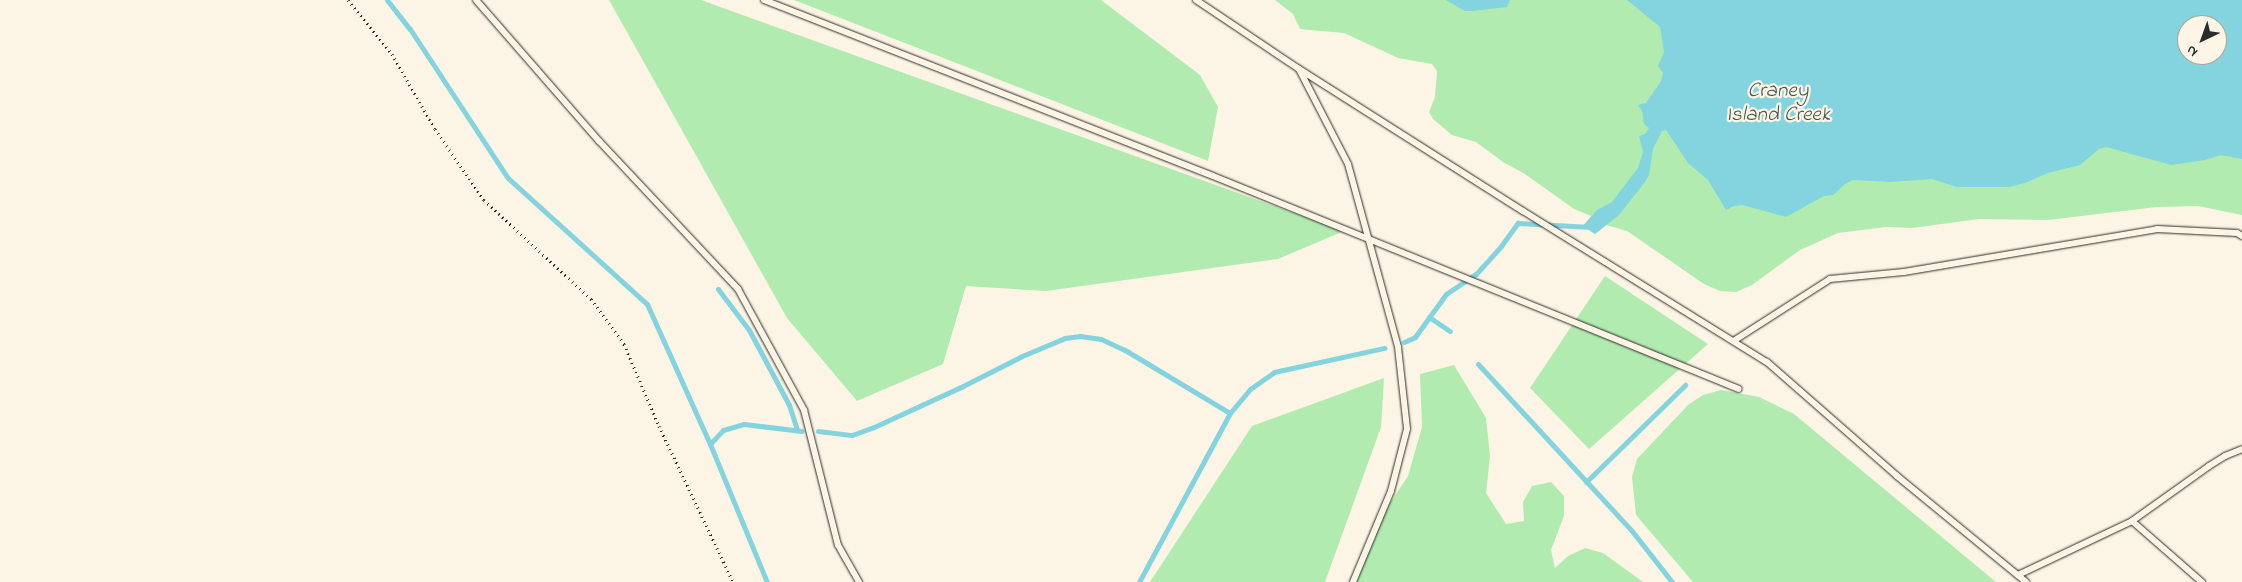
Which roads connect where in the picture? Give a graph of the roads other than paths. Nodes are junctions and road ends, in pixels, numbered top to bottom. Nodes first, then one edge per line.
1 (476, 0) edge
2 (764, 0) edge
3 (1196, 0) edge
4 (1299, 69) junction
5 (2242, 236) edge
6 (1368, 239) junction
7 (1735, 340) junction
8 (1739, 389) dead end
9 (2242, 449) edge
10 (2132, 521) junction
11 (2018, 575) junction
12 (859, 582) edge
13 (1353, 582) edge
14 (2026, 582) edge
15 (2202, 582) edge

1 - 12 lane
2 - 6 lane
3 - 4 lane
4 - 6 lane
4 - 7 lane
5 - 7 lane
6 - 8 lane
6 - 13 lane
7 - 11 lane
9 - 10 lane
10 - 11 lane
10 - 15 lane
11 - 14 lane

